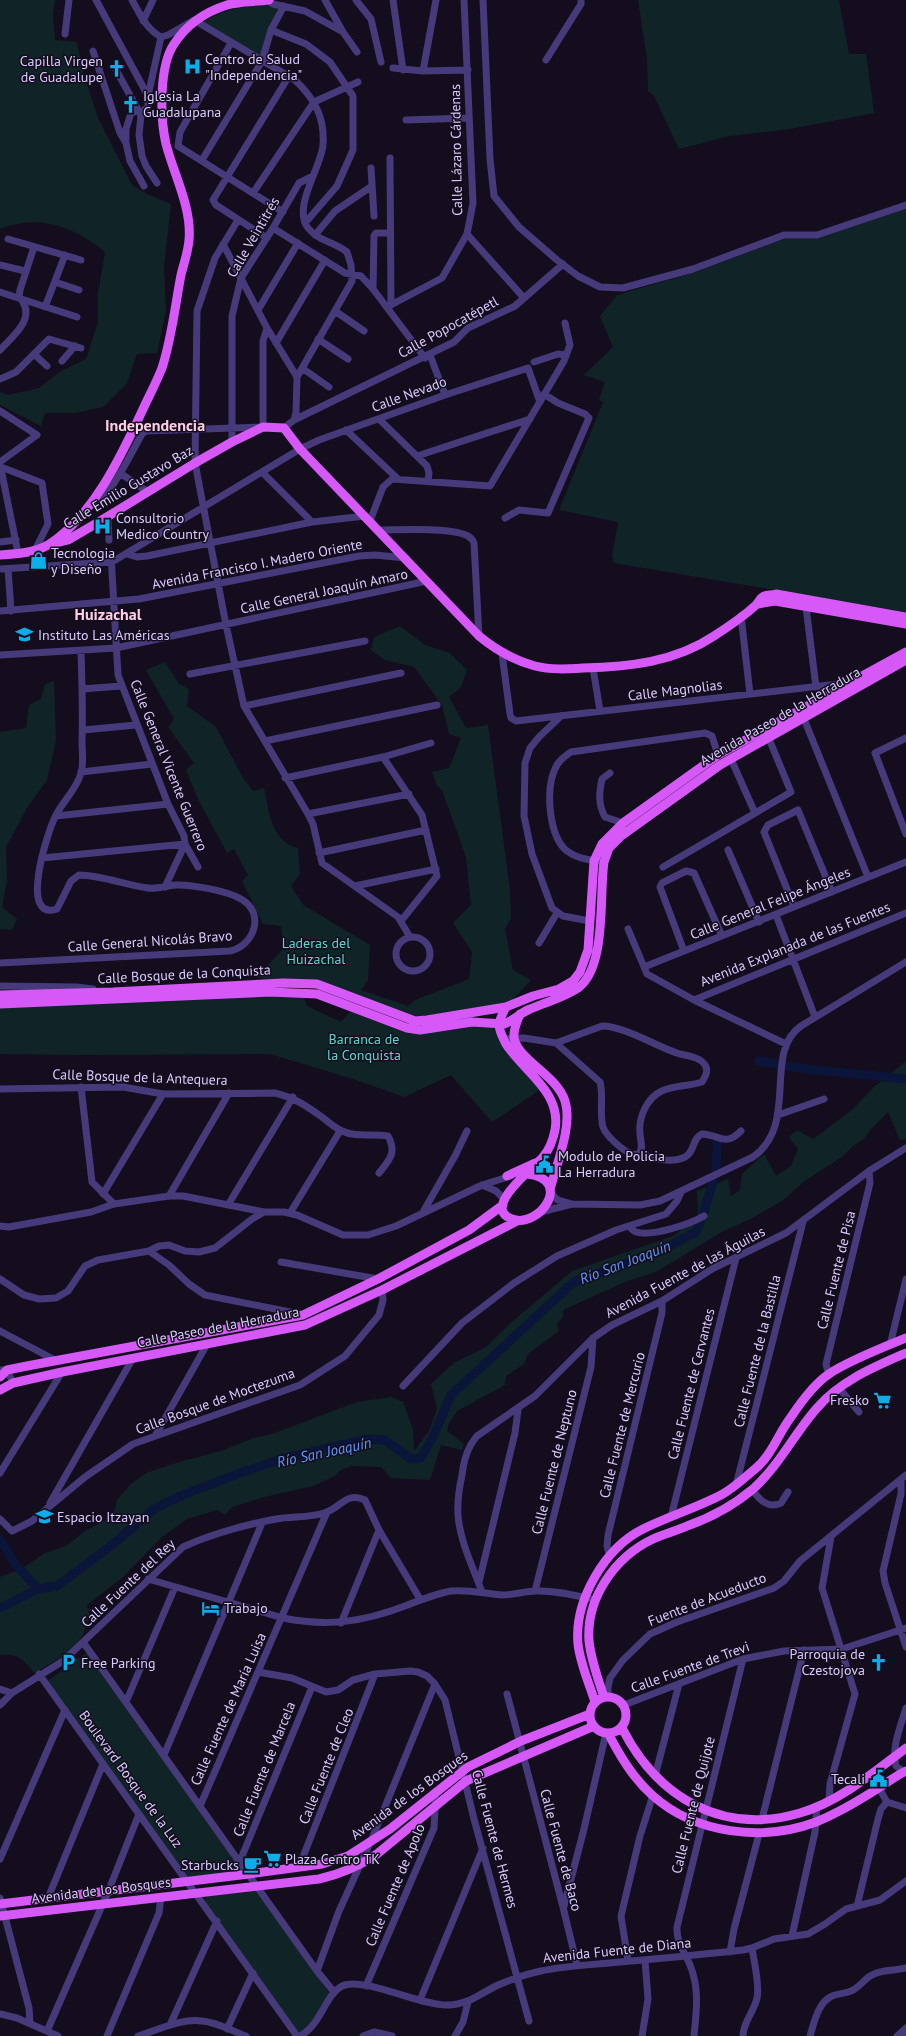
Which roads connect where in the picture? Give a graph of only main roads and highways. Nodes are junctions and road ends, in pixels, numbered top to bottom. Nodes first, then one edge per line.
1 (269, 0) edge
2 (48, 545) junction
3 (0, 555) edge
4 (757, 604) junction
5 (906, 617) edge
6 (906, 624) edge
7 (906, 652) edge
8 (906, 660) edge
9 (801, 713) junction
10 (767, 732) junction
11 (670, 795) junction
12 (599, 862) junction
13 (0, 995) edge
14 (0, 1004) edge
15 (506, 1008) junction
16 (487, 1010) junction
17 (520, 1014) junction
18 (486, 1022) junction
19 (499, 1024) junction
20 (546, 1153) junction
21 (558, 1158) junction
22 (540, 1161) junction
23 (507, 1176) road end
24 (525, 1176) junction
25 (550, 1192) junction
26 (503, 1202) junction
27 (517, 1221) junction
28 (407, 1264) junction
29 (382, 1290) junction
30 (906, 1338) edge
31 (906, 1353) edge
32 (27, 1366) junction
33 (4, 1370) edge
34 (0, 1378) edge
35 (24, 1380) junction
36 (0, 1390) edge
37 (736, 1486) junction
38 (749, 1492) junction
39 (721, 1495) junction
40 (727, 1507) junction
41 (606, 1697) junction
42 (595, 1702) junction
43 (590, 1714) junction
44 (594, 1726) junction
45 (622, 1728) junction
46 (607, 1733) junction
47 (906, 1748) edge
48 (905, 1771) edge
49 (165, 1884) junction
50 (164, 1897) junction
51 (0, 1902) edge
52 (2, 1916) edge

1 - 2 main road
2 - 3 main road
2 - 4 main road, Calle Emilio Gustavo Baz
4 - 5 main road
4 - 6 main road
7 - 9 main road, Avenida Paseo de la Herradura
8 - 9 main road, Avenida Paseo de la Herradura
9 - 10 main road, Avenida Paseo de la Herradura
10 - 11 main road, Avenida Paseo de la Herradura
10 - 11 main road, Avenida Paseo de la Herradura
11 - 12 main road, Avenida Paseo de la Herradura
11 - 12 main road, Avenida Paseo de la Herradura
12 - 15 main road, Avenida Paseo de la Herradura
12 - 17 main road, Avenida Paseo de la Herradura
13 - 16 main road, Calle Bosque de la Conquista
14 - 18 main road, Calle Bosque de la Conquista
15 - 16 main road, Calle Bosque de la Conquista
15 - 19 main road
16 - 18 main road
17 - 19 main road, Avenida Paseo de la Herradura
17 - 21 main road
18 - 19 main road, Calle Bosque de la Conquista
19 - 20 main road
20 - 21 main road
20 - 22 main road
21 - 25 main road
22 - 23 main road
22 - 24 main road
24 - 25 main road
24 - 26 main road
25 - 27 main road
26 - 27 main road
26 - 28 main road, Calle Paseo de la Herradura
27 - 29 main road, Calle Paseo de la Herradura
28 - 29 main road
28 - 32 main road, Calle Paseo de la Herradura
29 - 35 main road, Calle Paseo de la Herradura
30 - 37 main road
31 - 38 main road
32 - 33 main road, Calle Paseo de la Herradura
32 - 35 main road
33 - 34 main road
35 - 36 main road, Calle Paseo de la Herradura
37 - 38 main road
37 - 39 main road
38 - 40 main road
39 - 40 main road
39 - 42 main road
40 - 41 main road
41 - 42 main road
41 - 45 main road
42 - 43 main road
43 - 44 main road
43 - 49 main road, Avenida de los Bosques
44 - 46 main road
44 - 50 main road, Avenida de los Bosques
45 - 46 main road
45 - 47 main road
46 - 48 main road
49 - 50 main road
49 - 51 main road, Avenida de los Bosques
50 - 52 main road, Avenida de los Bosques

